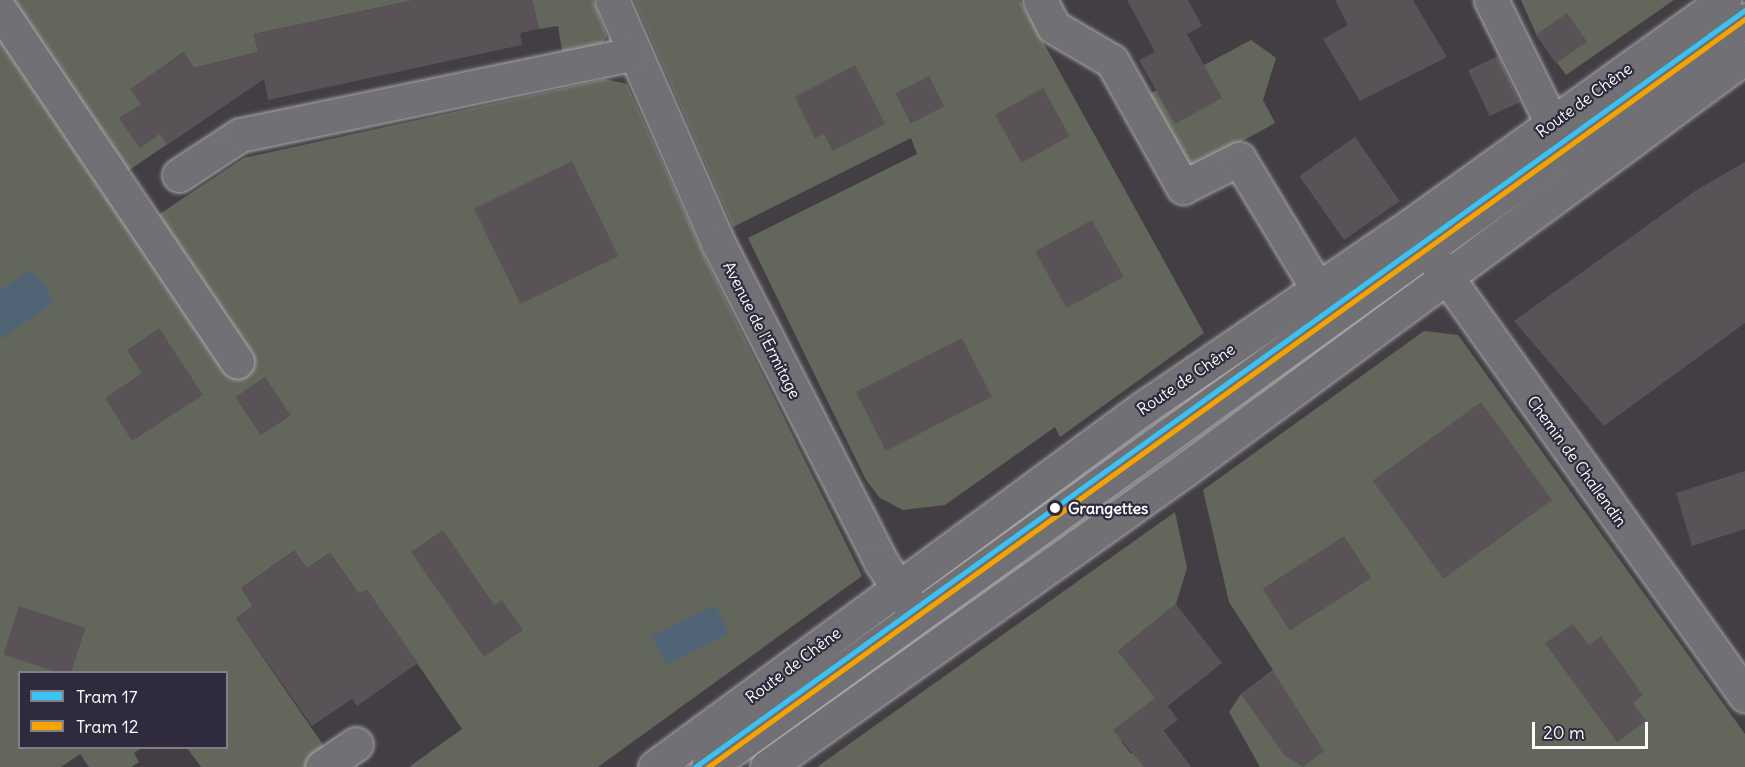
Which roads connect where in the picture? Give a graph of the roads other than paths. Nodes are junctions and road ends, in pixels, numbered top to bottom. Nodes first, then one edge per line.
1 (612, 0) edge
2 (1040, 0) edge
3 (1491, 0) edge
4 (1724, 0) edge
5 (0, 10) edge
6 (1745, 20) edge
7 (632, 54) junction
8 (1745, 57) edge
9 (1565, 150) junction
10 (179, 175) dead end
11 (1427, 250) junction
12 (1326, 303) junction
13 (1353, 343) junction
14 (237, 362) dead end
15 (897, 586) junction
16 (918, 616) junction
17 (939, 646) junction
18 (1745, 695) edge
19 (356, 744) dead end
20 (718, 755) edge
21 (322, 767) edge
22 (655, 767) edge
23 (767, 767) edge

1 - 7 main road, Avenue de l'Ermitage
2 - 12 main road
3 - 9 main road
4 - 9 main road, Route de Chêne
5 - 14 main road
6 - 9 main road
7 - 10 main road
7 - 15 main road, Avenue de l'Ermitage
8 - 9 main road, Route de Chêne
9 - 11 main road, Route de Chêne
9 - 11 main road, Route de Chêne
11 - 12 main road, Route de Chêne
11 - 13 main road, Route de Chêne
11 - 18 main road, Chemin de Challendin
12 - 13 main road
12 - 15 main road, Route de Chêne
12 - 16 main road
13 - 17 main road, Route de Chêne
15 - 16 main road, Avenue de l'Ermitage
15 - 20 main road, Route de Chêne
16 - 17 main road, Avenue de l'Ermitage
16 - 20 main road
17 - 23 main road, Route de Chêne
19 - 21 main road
20 - 22 main road, Route de Chêne

